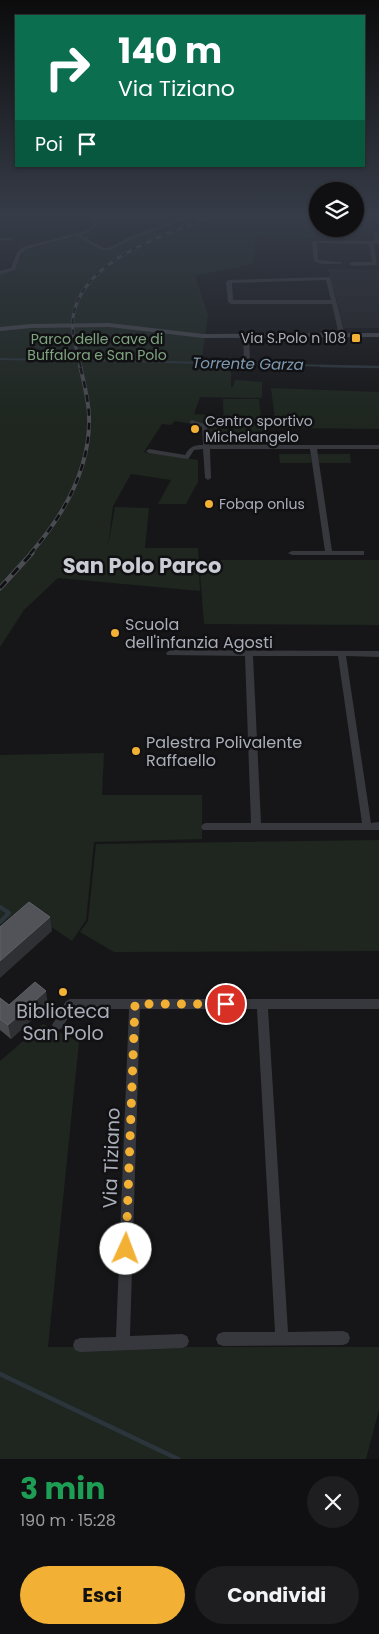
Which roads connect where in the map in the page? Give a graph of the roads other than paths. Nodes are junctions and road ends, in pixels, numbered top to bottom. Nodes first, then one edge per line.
1 (229, 285) edge
2 (330, 285) edge
3 (334, 302) junction
4 (0, 329) edge
5 (342, 335) junction
6 (379, 335) edge
7 (246, 336) junction
8 (247, 360) dead end
9 (192, 422) dead end
10 (206, 447) junction
11 (313, 447) junction
12 (379, 448) edge
13 (149, 451) dead end
14 (208, 478) dead end
15 (329, 552) junction
16 (361, 552) dead end
17 (292, 553) dead end
18 (170, 653) dead end
19 (249, 653) junction
20 (342, 654) junction
21 (379, 654) edge
22 (256, 826) junction
23 (367, 826) junction
24 (379, 826) edge
25 (206, 827) dead end
26 (135, 1004) junction
27 (262, 1004) junction
28 (379, 1004) edge
29 (58, 1025) dead end
30 (282, 1338) junction
31 (343, 1338) dead end
32 (223, 1339) dead end
33 (182, 1342) dead end
34 (123, 1344) junction
35 (80, 1345) dead end

1 - 3 street
2 - 3 street
3 - 5 street
4 - 7 main road
5 - 6 main road
5 - 7 main road
7 - 8 street
9 - 10 street
10 - 11 street
10 - 13 street
10 - 14 street
11 - 12 street
11 - 15 street
15 - 16 street
15 - 17 street
18 - 19 street
19 - 20 street
19 - 22 street
20 - 21 street
20 - 23 street
22 - 23 street
22 - 25 street
23 - 24 street
26 - 27 street
26 - 29 street
26 - 34 street, Via Tiziano
27 - 28 street
27 - 30 street
30 - 31 street
30 - 32 street
33 - 34 street
34 - 35 street

